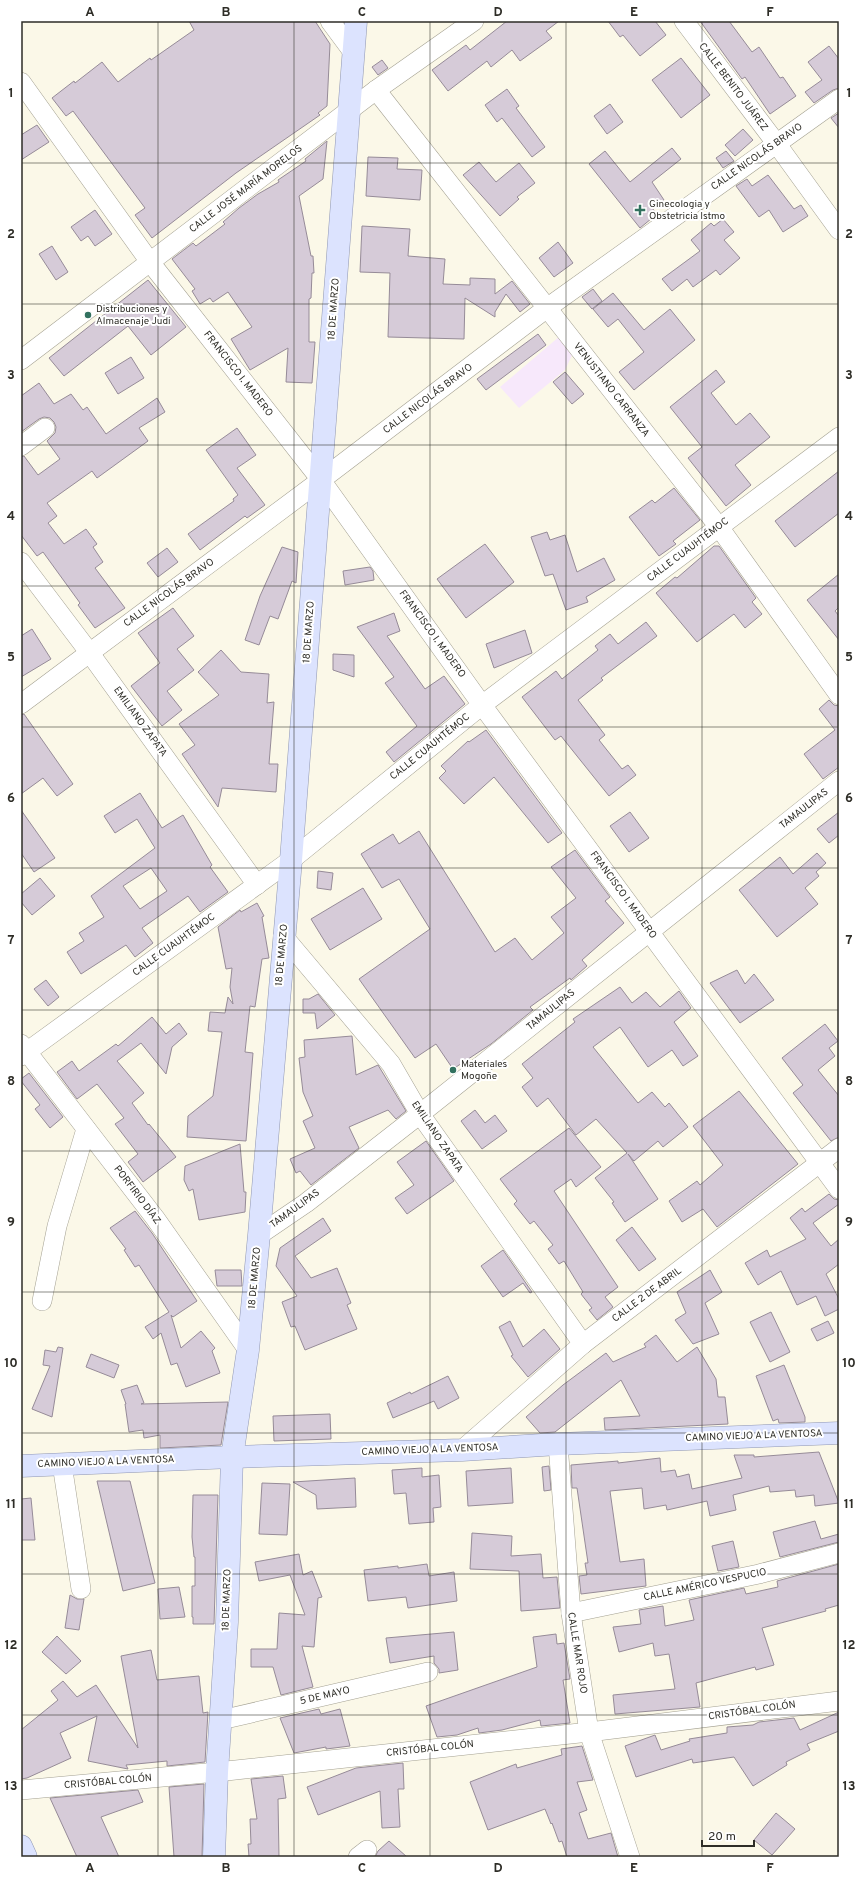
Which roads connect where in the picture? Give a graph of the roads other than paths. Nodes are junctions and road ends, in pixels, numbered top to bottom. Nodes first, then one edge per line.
1 (330, 21) edge
2 (356, 21) edge
3 (474, 21) edge
4 (684, 21) edge
5 (353, 52) junction
6 (21, 82) edge
7 (376, 90) junction
8 (839, 99) edge
9 (349, 111) junction
10 (776, 143) junction
11 (839, 230) edge
12 (150, 262) junction
13 (547, 308) junction
14 (21, 360) edge
15 (45, 428) dead end
16 (839, 437) edge
17 (21, 446) edge
18 (321, 480) junction
19 (719, 527) junction
20 (21, 562) edge
21 (89, 652) junction
22 (839, 695) edge
23 (21, 704) edge
24 (482, 705) junction
25 (839, 781) edge
26 (291, 860) junction
27 (257, 885) junction
28 (650, 931) junction
29 (283, 936) junction
30 (23, 1050) edge
31 (420, 1114) junction
32 (86, 1129) junction
33 (839, 1148) edge
34 (820, 1164) junction
35 (839, 1188) edge
36 (259, 1235) junction
37 (42, 1301) dead end
38 (583, 1344) junction
39 (248, 1350) junction
40 (839, 1433) edge
41 (558, 1444) junction
42 (462, 1450) junction
43 (232, 1457) junction
44 (62, 1464) junction
45 (21, 1466) edge
46 (839, 1553) edge
47 (81, 1589) dead end
48 (571, 1613) junction
49 (428, 1672) dead end
50 (839, 1701) edge
51 (221, 1720) junction
52 (589, 1732) junction
53 (217, 1772) junction
54 (21, 1790) edge
55 (21, 1846) edge
56 (26, 1857) edge
57 (214, 1857) edge
58 (630, 1857) edge

1 - 5 street
2 - 5 main road, 18 DE MARZO
3 - 7 street, CALLE JOSÉ MARÍA MORELOS
4 - 10 street, CALLE BENITO JUÁREZ
5 - 9 main road, 18 DE MARZO
6 - 12 street, FRANCISCO I. MADERO
7 - 9 street, CALLE JOSÉ MARÍA MORELOS
7 - 13 street, VENUSTIANO CARRANZA
8 - 10 street, CALLE NICOLÁS BRAVO
9 - 12 street, CALLE JOSÉ MARÍA MORELOS
9 - 18 main road, 18 DE MARZO
10 - 11 street, CALLE BENITO JUÁREZ
10 - 13 street, CALLE NICOLÁS BRAVO
12 - 14 street, CALLE JOSÉ MARÍA MORELOS
12 - 18 street, FRANCISCO I. MADERO
13 - 18 street, CALLE NICOLÁS BRAVO
13 - 19 street, VENUSTIANO CARRANZA
15 - 17 street
16 - 19 street, CALLE CUAUHTÉMOC
18 - 21 street, CALLE NICOLÁS BRAVO
18 - 24 street, FRANCISCO I. MADERO
18 - 26 main road, 18 DE MARZO
19 - 22 street, VENUSTIANO CARRANZA
19 - 24 street, CALLE CUAUHTÉMOC
20 - 21 street, EMILIANO ZAPATA
21 - 23 street, CALLE NICOLÁS BRAVO
21 - 27 street, EMILIANO ZAPATA
24 - 26 street, CALLE CUAUHTÉMOC
24 - 28 street, FRANCISCO I. MADERO
25 - 28 street, TAMAULIPAS
26 - 27 street, CALLE CUAUHTÉMOC
26 - 29 main road, 18 DE MARZO
27 - 30 street, CALLE CUAUHTÉMOC
28 - 31 street, TAMAULIPAS
28 - 34 street, FRANCISCO I. MADERO
29 - 31 street, EMILIANO ZAPATA
29 - 36 main road, 18 DE MARZO
30 - 32 street, PORFIRIO DÍAZ
31 - 36 street, TAMAULIPAS
31 - 38 street, EMILIANO ZAPATA
32 - 37 street
32 - 39 street, PORFIRIO DÍAZ
33 - 34 street, CALLE 2 DE ABRIL
34 - 35 street, FRANCISCO I. MADERO
34 - 38 street, CALLE 2 DE ABRIL
36 - 39 main road, 18 DE MARZO
38 - 42 street, CALLE 2 DE ABRIL
39 - 43 main road, 18 DE MARZO
40 - 41 main road, CAMINO VIEJO A LA VENTOSA
41 - 42 main road, CAMINO VIEJO A LA VENTOSA
41 - 48 street, CALLE MAR ROJO
42 - 43 main road, CAMINO VIEJO A LA VENTOSA
43 - 44 main road, CAMINO VIEJO A LA VENTOSA
43 - 51 main road, 18 DE MARZO
44 - 45 main road, CAMINO VIEJO A LA VENTOSA
44 - 47 street
46 - 48 street, CALLE AMÉRICO VESPUCIO
48 - 52 street, CALLE MAR ROJO
49 - 51 street, 5 DE MAYO
50 - 52 street, CRISTÓBAL COLÓN
51 - 53 main road, 18 DE MARZO
52 - 53 street, CRISTÓBAL COLÓN
52 - 58 street, CALLE MAR ROJO
53 - 54 street, CRISTÓBAL COLÓN
53 - 57 main road, 18 DE MARZO
55 - 56 main road

